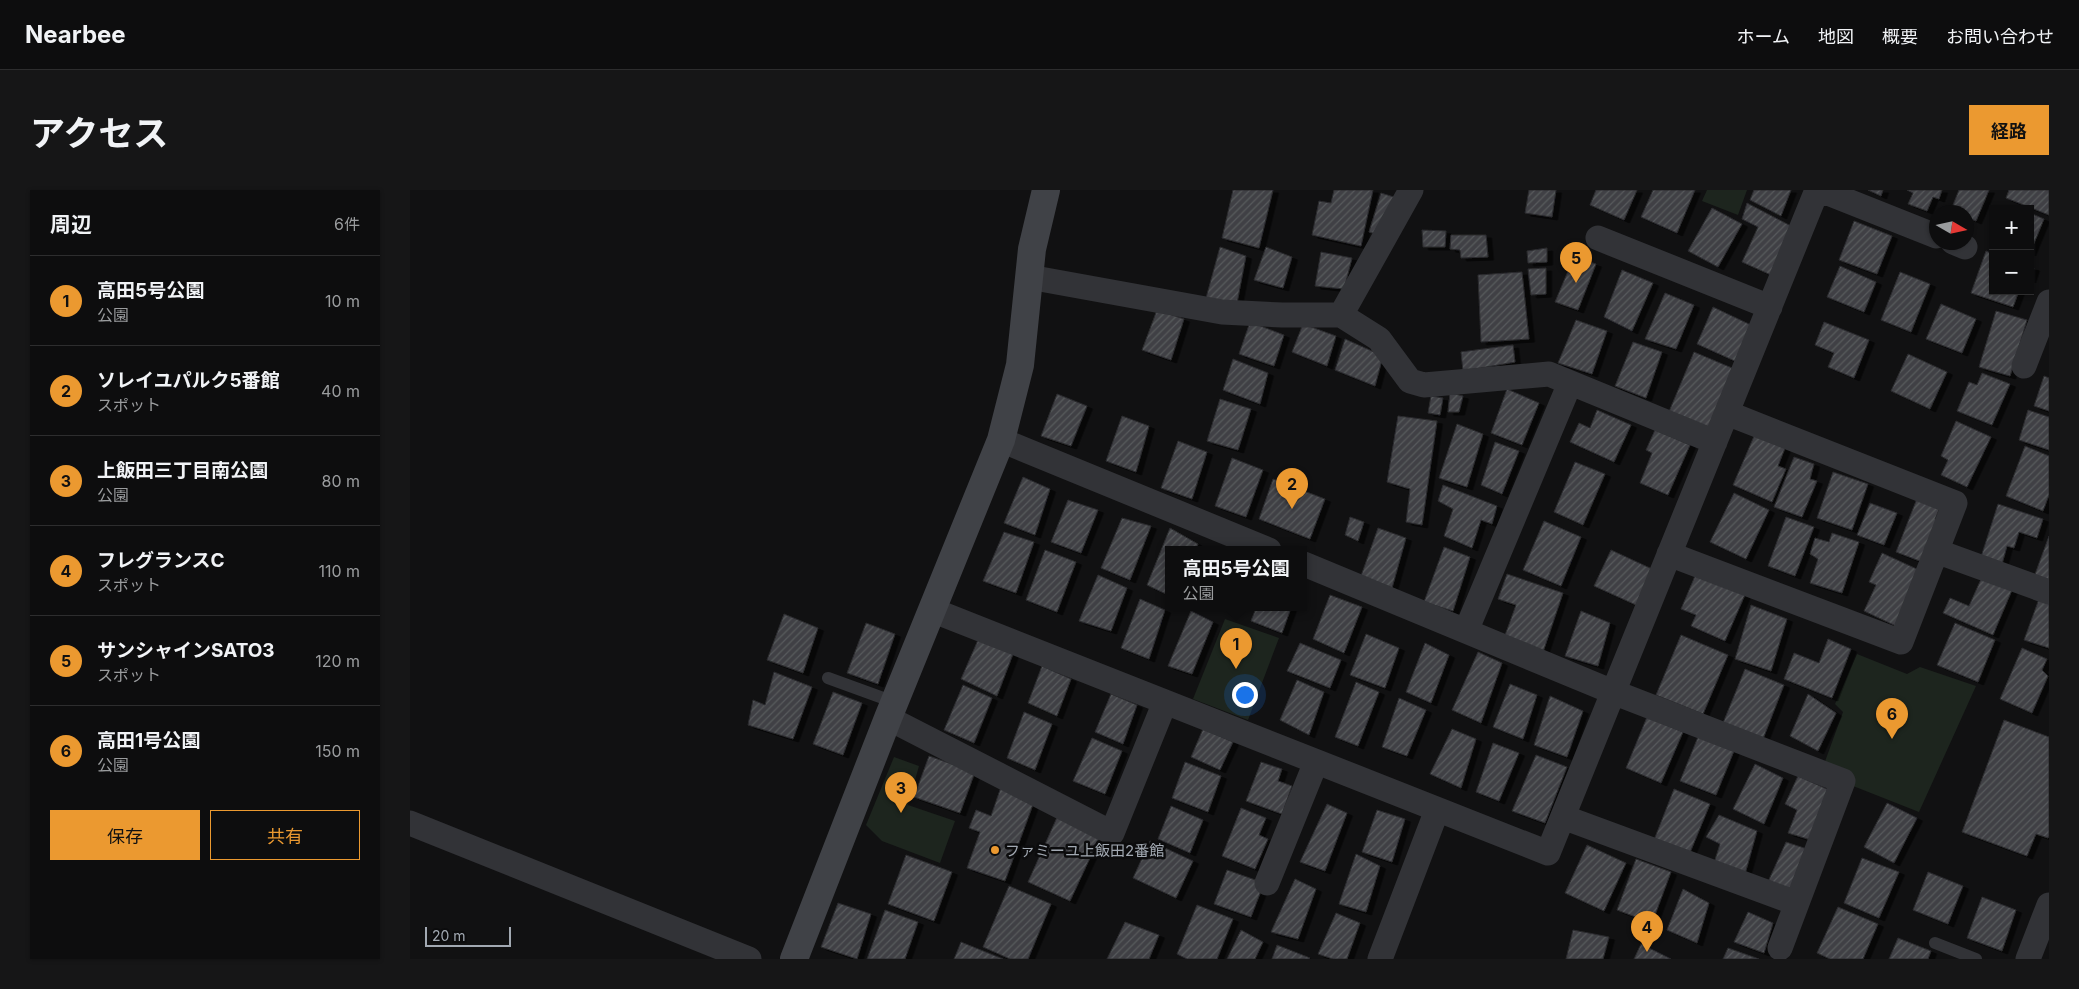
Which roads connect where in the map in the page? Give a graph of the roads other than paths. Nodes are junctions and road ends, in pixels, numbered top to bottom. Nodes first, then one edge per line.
1 (1046, 190) edge
2 (1411, 190) edge
3 (1818, 190) edge
4 (1929, 233) edge
5 (1598, 238) dead end
6 (1029, 277) junction
7 (2049, 302) edge
8 (1770, 307) junction
9 (1340, 314) junction
10 (2024, 366) dead end
11 (1570, 383) junction
12 (1727, 413) junction
13 (1001, 440) junction
14 (1715, 442) junction
15 (1259, 546) edge
16 (1936, 552) junction
17 (1669, 554) junction
18 (1307, 565) edge
19 (2049, 592) edge
20 (932, 610) junction
21 (1466, 631) junction
22 (828, 678) dead end
23 (1613, 692) junction
24 (1165, 702) junction
25 (891, 710) junction
26 (1316, 762) junction
27 (1437, 810) junction
28 (1563, 817) junction
29 (410, 823) edge
30 (1268, 883) dead end
31 (1796, 903) junction
32 (2049, 905) edge
33 (1935, 943) dead end
34 (1780, 948) dead end
35 (749, 959) edge
36 (794, 959) edge
37 (1380, 959) edge
38 (1976, 959) edge
39 (2028, 959) edge

1 - 6 street
2 - 9 street
3 - 4 street
3 - 8 street
5 - 8 street
6 - 9 street
6 - 13 street
7 - 10 street
8 - 12 street
9 - 11 street
11 - 14 street
11 - 21 street
12 - 14 street
12 - 16 street
13 - 15 street
13 - 20 street
14 - 17 street
16 - 17 street
16 - 19 street
17 - 23 street
18 - 21 street
20 - 24 street
20 - 25 street
21 - 23 street
22 - 25 lane
23 - 28 street
23 - 31 street
24 - 25 street
24 - 26 street
25 - 36 street
26 - 27 street
26 - 30 street
27 - 28 street
27 - 37 street
28 - 31 street
29 - 35 street
31 - 34 street
32 - 39 street
33 - 38 lane

